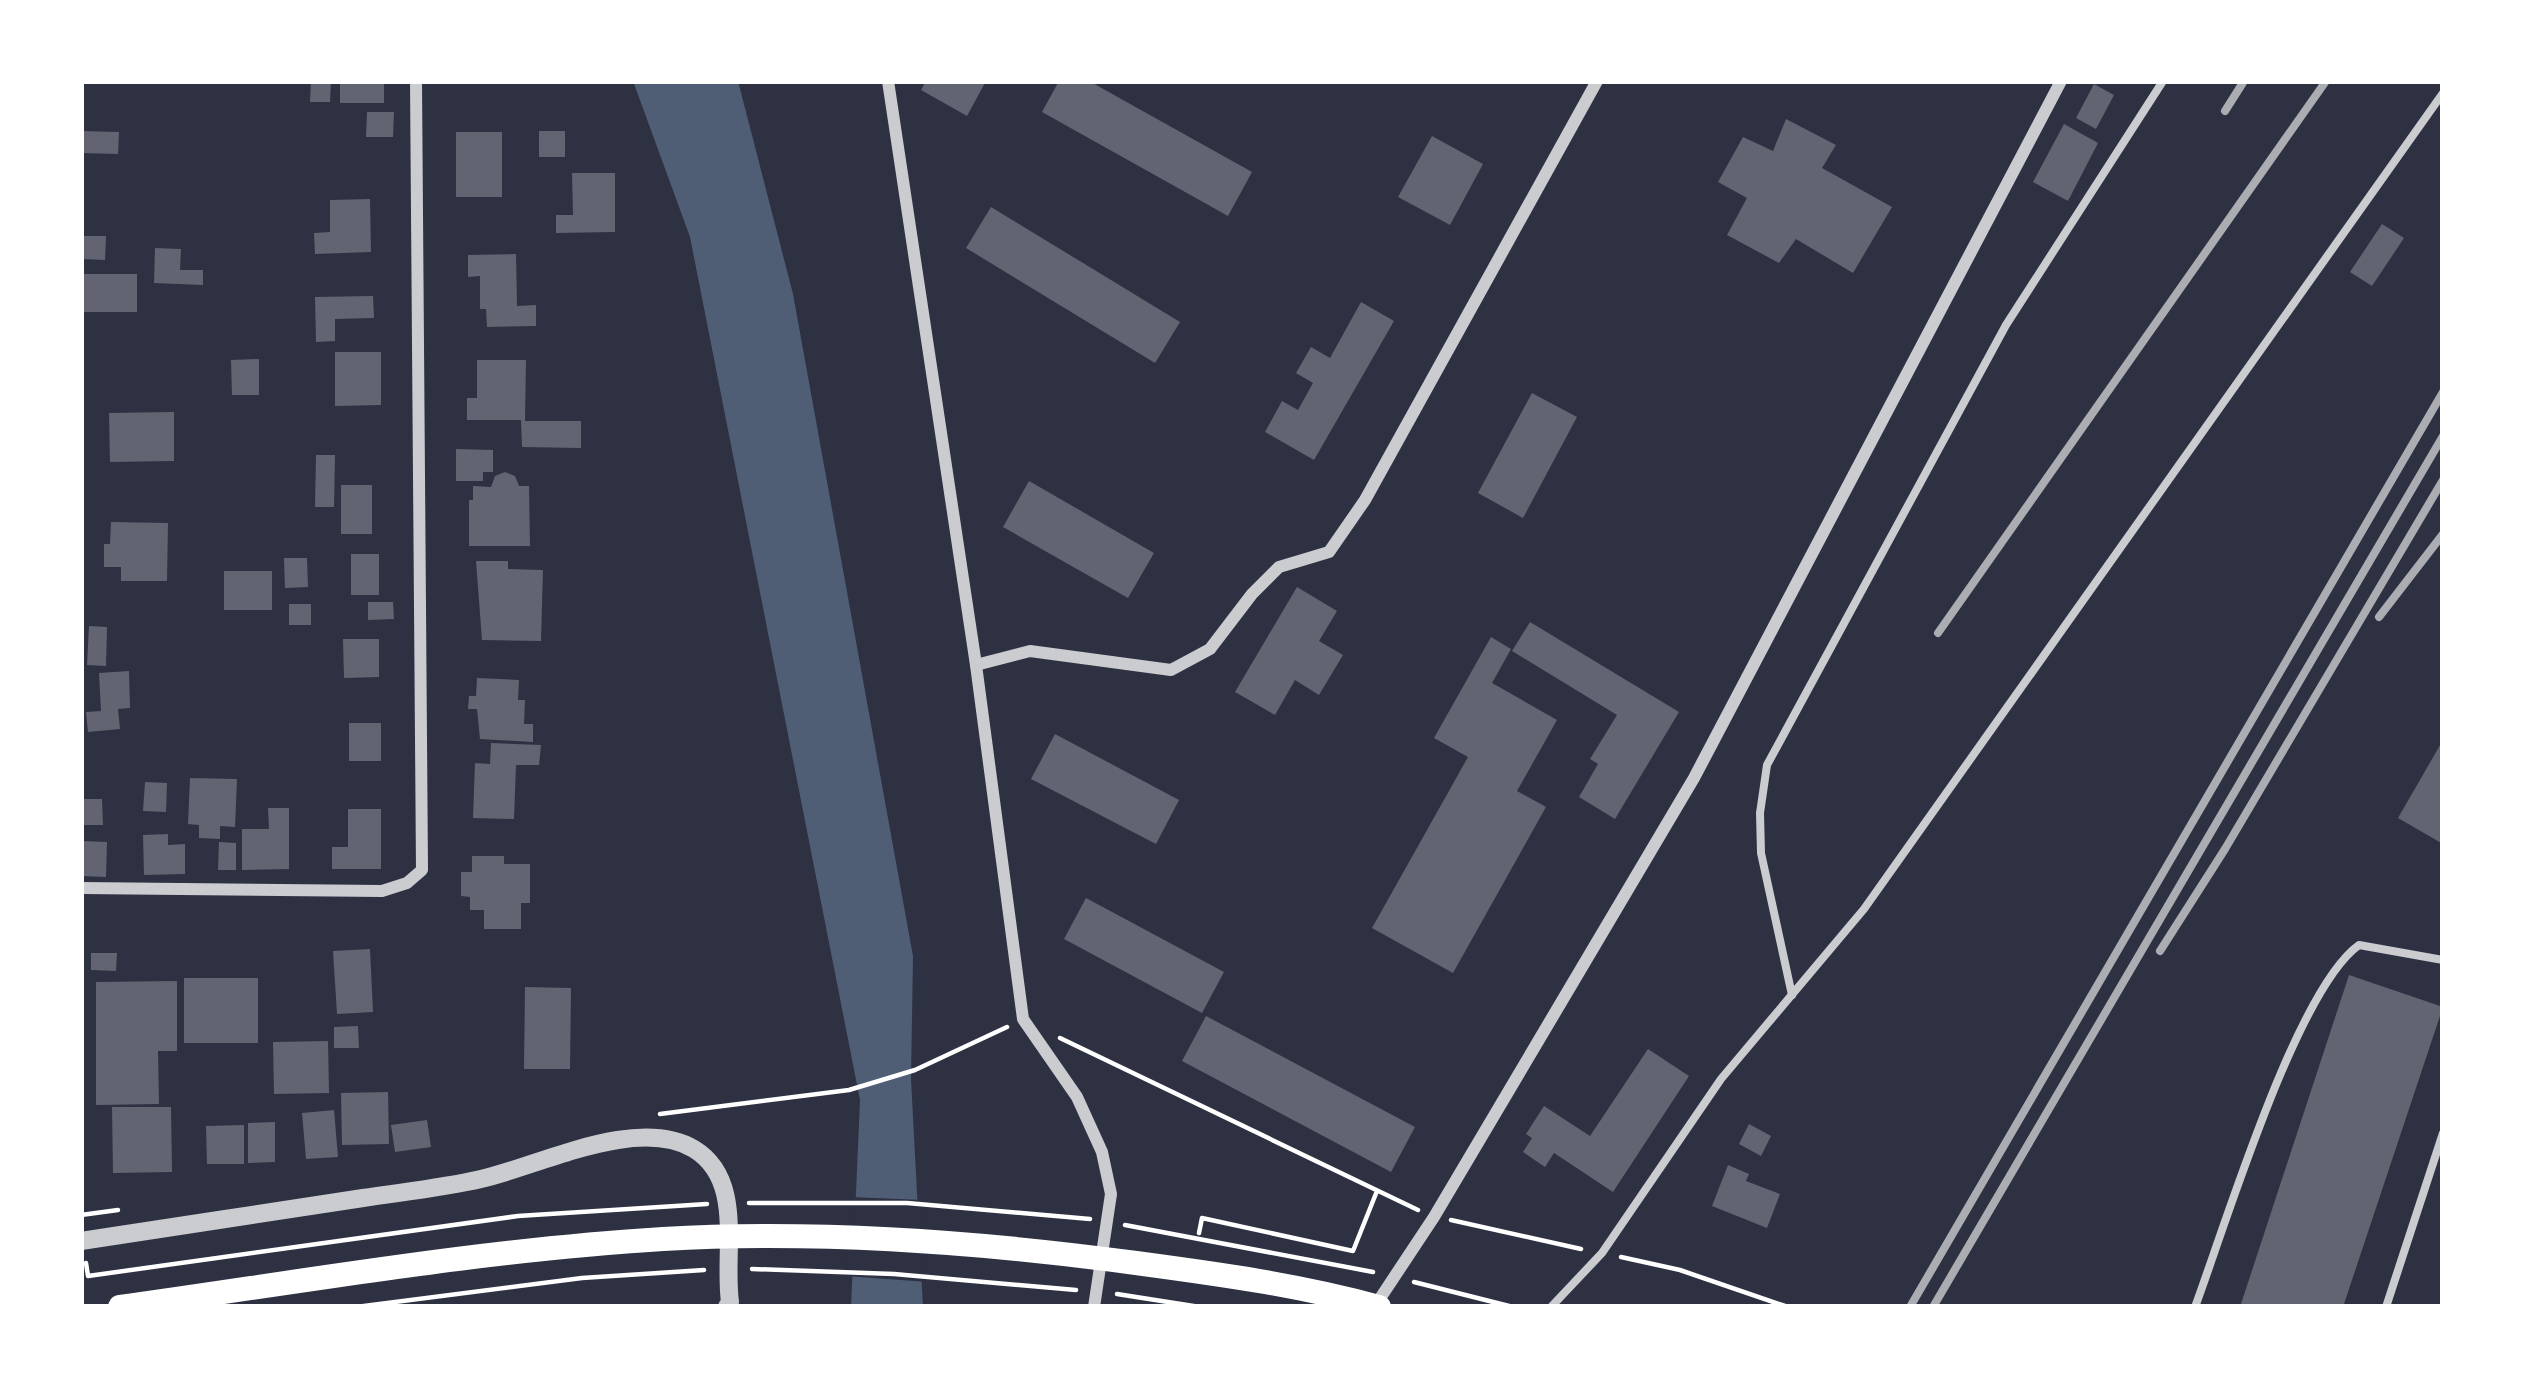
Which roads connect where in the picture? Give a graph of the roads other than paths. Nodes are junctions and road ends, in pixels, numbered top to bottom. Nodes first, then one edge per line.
1 (416, 81) edge
2 (888, 81) edge
3 (1597, 81) edge
4 (2061, 81) edge
5 (2163, 81) edge
6 (2443, 93) edge
7 (976, 665) junction
8 (81, 888) edge
9 (2443, 960) edge
10 (1792, 995) junction
11 (2443, 1133) edge
12 (81, 1241) edge
13 (733, 1305) edge
14 (120, 1307) edge
15 (1094, 1307) edge
16 (1377, 1307) edge
17 (1551, 1307) edge
18 (2195, 1307) edge
19 (2386, 1307) edge

1 - 8 street
2 - 7 street
3 - 7 street
4 - 16 street
5 - 10 lane
6 - 10 lane
7 - 15 street
9 - 18 lane
10 - 17 lane
11 - 19 lane
12 - 13 street
14 - 16 main road

